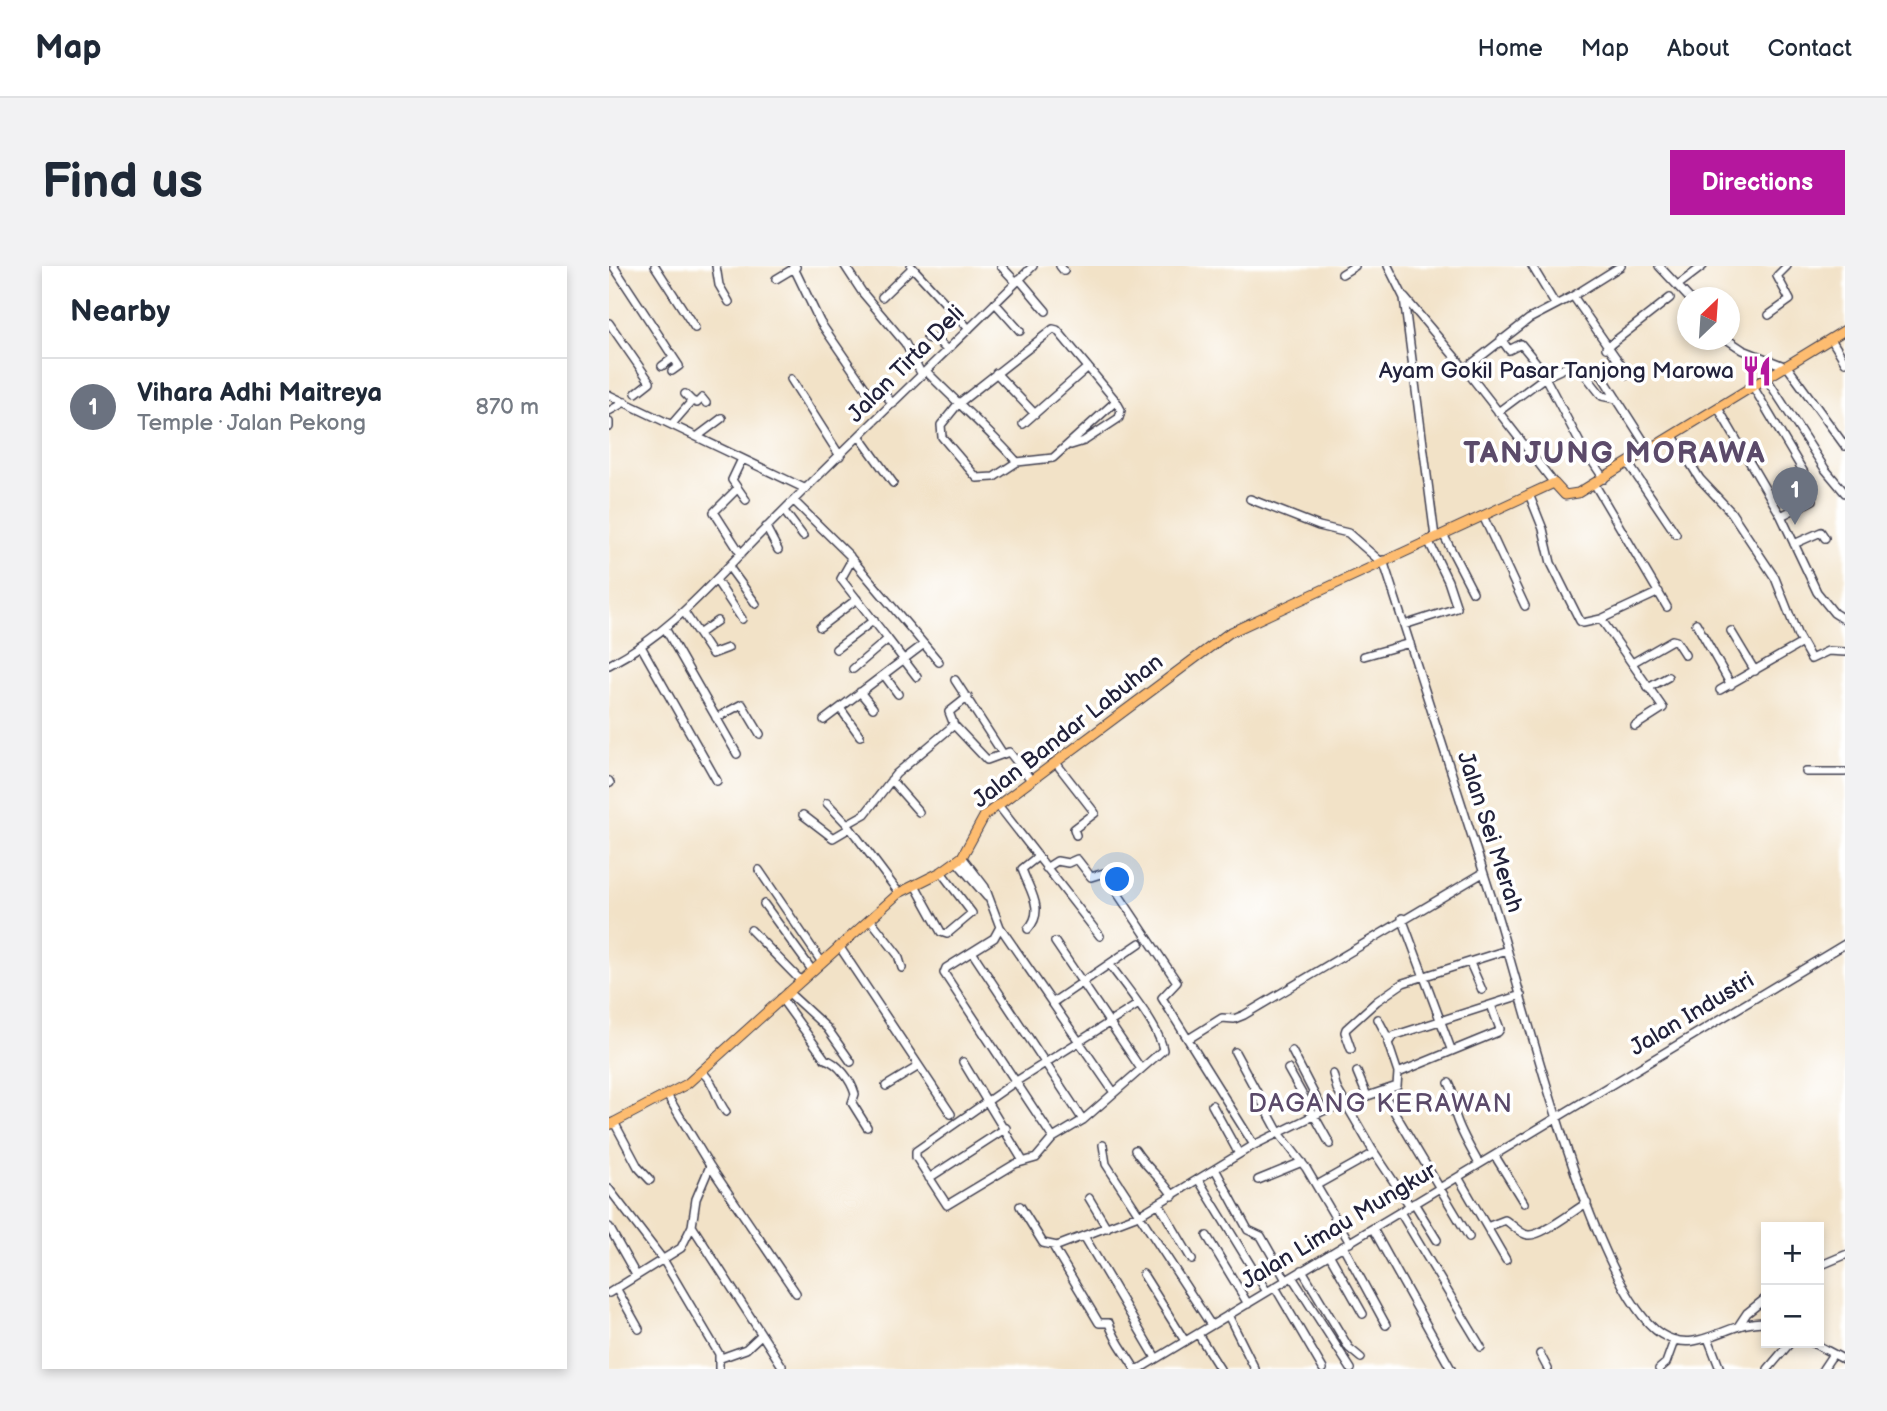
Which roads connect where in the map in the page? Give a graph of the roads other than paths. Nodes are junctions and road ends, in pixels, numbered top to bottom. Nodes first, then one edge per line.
1 (655, 266) edge
2 (716, 266) edge
3 (845, 266) edge
4 (1001, 266) edge
5 (1033, 266) edge
6 (1355, 266) edge
7 (1388, 266) edge
8 (1532, 266) edge
9 (1621, 266) edge
10 (1659, 266) edge
11 (1703, 266) edge
12 (1787, 266) edge
13 (795, 267) edge
14 (911, 267) edge
15 (612, 268) edge
16 (1342, 274) dead end
17 (776, 279) dead end
18 (1018, 281) junction
19 (1678, 285) joint
20 (1573, 296) junction
21 (882, 297) dead end
22 (1404, 298) junction
23 (1669, 299) dead end
24 (729, 302) dead end
25 (995, 303) junction
26 (1555, 304) junction
27 (1046, 311) dead end
28 (1769, 315) dead end
29 (609, 323) edge
30 (695, 328) dead end
31 (969, 329) junction
32 (1845, 330) edge
33 (1020, 331) dead end
34 (927, 338) dead end
35 (1501, 339) junction
36 (1831, 339) junction
37 (1606, 348) junction
38 (1740, 348) edge
39 (947, 350) junction
40 (673, 358) junction
41 (1845, 362) edge
42 (1595, 365) dead end
43 (1785, 365) junction
44 (662, 366) dead end
45 (1088, 367) junction
46 (675, 368) dead end
47 (1465, 369) junction
48 (924, 373) junction
49 (996, 373) junction
50 (1628, 374) dead end
51 (1765, 376) junction
52 (1545, 377) junction
53 (791, 379) dead end
54 (1752, 385) junction
55 (636, 393) dead end
56 (685, 394) dead end
57 (609, 395) edge
58 (1617, 399) junction
59 (692, 401) junction
60 (1116, 401) junction
61 (625, 402) junction
62 (706, 404) dead end
63 (893, 404) junction
64 (958, 404) junction
65 (1718, 408) junction
66 (609, 411) edge
67 (1498, 412) junction
68 (1035, 414) junction
69 (722, 418) dead end
70 (609, 422) edge
71 (672, 424) junction
72 (1023, 424) dead end
73 (609, 428) edge
74 (698, 436) junction
75 (1673, 436) junction
76 (860, 437) junction
77 (1071, 445) junction
78 (1845, 446) edge
79 (1650, 451) junction
80 (841, 456) junction
81 (742, 459) junction
82 (1017, 462) junction
83 (1628, 463) junction
84 (1605, 479) junction
85 (893, 483) dead end
86 (1553, 483) junction
87 (1595, 485) junction
88 (737, 489) junction
89 (806, 489) junction
90 (1845, 493) edge
91 (1529, 494) junction
92 (1250, 499) dead end
93 (746, 500) dead end
94 (794, 501) junction
95 (784, 511) junction
96 (1483, 516) junction
97 (1781, 516) junction
98 (766, 527) junction
99 (1676, 534) dead end
100 (803, 536) dead end
101 (1435, 537) junction
102 (1825, 538) dead end
103 (1794, 544) junction
104 (778, 550) dead end
105 (741, 554) junction
106 (851, 558) junction
107 (1382, 560) junction
108 (729, 567) junction
109 (716, 580) junction
110 (1473, 592) dead end
111 (1659, 592) junction
112 (857, 599) junction
113 (756, 604) dead end
114 (1525, 606) dead end
115 (1667, 607) dead end
116 (684, 611) junction
117 (1601, 619) junction
118 (742, 620) dead end
119 (874, 620) junction
120 (1845, 620) edge
121 (717, 621) dead end
122 (1696, 623) dead end
123 (1404, 625) junction
124 (820, 627) dead end
125 (666, 631) junction
126 (1731, 631) dead end
127 (700, 633) junction
128 (888, 639) junction
129 (1410, 643) junction
130 (1802, 643) junction
131 (924, 644) junction
132 (642, 648) junction
133 (728, 648) dead end
134 (836, 649) dead end
135 (1845, 652) edge
136 (1685, 655) dead end
137 (1364, 656) dead end
138 (904, 659) junction
139 (939, 662) dead end
140 (1632, 663) junction
141 (609, 665) edge
142 (853, 669) dead end
143 (1755, 671) junction
144 (884, 674) junction
145 (917, 677) dead end
146 (1668, 677) dead end
147 (955, 680) dead end
148 (1731, 685) junction
149 (1648, 688) junction
150 (1720, 690) dead end
151 (860, 692) junction
152 (898, 694) dead end
153 (968, 697) junction
154 (840, 708) junction
155 (873, 708) dead end
156 (716, 718) junction
157 (824, 720) dead end
158 (954, 725) junction
159 (1635, 726) dead end
160 (760, 734) dead end
161 (860, 736) dead end
162 (737, 754) dead end
163 (1003, 754) junction
164 (1056, 763) junction
165 (1806, 772) dead end
166 (1845, 772) edge
167 (891, 780) junction
168 (717, 781) dead end
169 (1032, 781) junction
170 (827, 803) dead end
171 (998, 805) junction
172 (919, 812) dead end
173 (803, 815) dead end
174 (848, 826) junction
175 (1076, 835) dead end
176 (1037, 857) junction
177 (959, 859) junction
178 (1046, 868) junction
179 (759, 870) dead end
180 (941, 872) junction
181 (1483, 873) junction
182 (915, 886) junction
183 (899, 893) junction
184 (764, 904) dead end
185 (1402, 918) junction
186 (870, 919) junction
187 (1000, 927) junction
188 (1028, 929) dead end
189 (751, 930) dead end
190 (1100, 936) dead end
191 (1055, 942) dead end
192 (1140, 943) dead end
193 (1845, 944) edge
194 (839, 946) junction
195 (1507, 950) junction
196 (972, 952) junction
197 (821, 961) junction
198 (1470, 963) junction
199 (1110, 965) junction
200 (902, 968) dead end
201 (812, 970) junction
202 (1425, 976) junction
203 (800, 980) junction
204 (1082, 983) junction
205 (1482, 990) dead end
206 (785, 995) junction
207 (1521, 995) junction
208 (1052, 1003) junction
209 (1492, 1004) junction
210 (1137, 1005) junction
211 (1378, 1019) dead end
212 (1439, 1020) junction
213 (1110, 1023) junction
214 (1190, 1038) junction
215 (1389, 1040) junction
216 (1079, 1042) junction
217 (1351, 1049) dead end
218 (1451, 1049) junction
219 (1292, 1051) dead end
220 (1235, 1052) dead end
221 (851, 1062) dead end
222 (963, 1062) dead end
223 (1046, 1062) junction
224 (919, 1066) junction
225 (1141, 1069) junction
226 (1288, 1069) dead end
227 (701, 1071) junction
228 (1357, 1072) dead end
229 (1398, 1073) junction
230 (1333, 1074) dead end
231 (1015, 1082) junction
232 (1449, 1083) dead end
233 (886, 1086) dead end
234 (1113, 1091) junction
235 (1383, 1093) junction
236 (667, 1095) junction
237 (1367, 1096) junction
238 (988, 1100) junction
239 (1347, 1101) junction
240 (1212, 1105) dead end
241 (1323, 1111) junction
242 (726, 1112) dead end
243 (951, 1114) dead end
244 (1314, 1115) junction
245 (1558, 1117) junction
246 (1083, 1120) junction
247 (612, 1123) edge
248 (867, 1127) dead end
249 (1006, 1128) junction
250 (1279, 1133) junction
251 (1053, 1138) junction
252 (1330, 1144) dead end
253 (1103, 1145) dead end
254 (1254, 1145) junction
255 (1135, 1150) dead end
256 (1374, 1153) junction
257 (1239, 1154) junction
258 (1495, 1156) junction
259 (1023, 1161) junction
260 (1301, 1161) junction
261 (1479, 1164) junction
262 (710, 1166) junction
263 (1215, 1168) junction
264 (1458, 1177) junction
265 (929, 1178) junction
266 (1198, 1179) junction
267 (650, 1180) dead end
268 (1258, 1180) dead end
269 (1317, 1185) junction
270 (1439, 1188) junction
271 (609, 1189) edge
272 (1173, 1196) junction
273 (1089, 1198) dead end
274 (1524, 1203) dead end
275 (1587, 1203) junction
276 (1159, 1204) junction
277 (1412, 1205) junction
278 (1020, 1206) dead end
279 (1400, 1212) junction
280 (1141, 1214) junction
281 (692, 1226) junction
282 (609, 1227) edge
283 (1487, 1227) junction
284 (1107, 1228) junction
285 (1373, 1229) junction
286 (1084, 1236) junction
287 (1207, 1236) dead end
288 (1469, 1237) dead end
289 (1437, 1240) dead end
290 (1347, 1244) junction
291 (1053, 1246) junction
292 (1329, 1254) junction
293 (1845, 1255) edge
294 (1192, 1260) dead end
295 (1506, 1260) dead end
296 (664, 1261) junction
297 (1824, 1264) edge
298 (1302, 1270) junction
299 (1143, 1274) dead end
300 (636, 1275) junction
301 (1289, 1278) junction
302 (1275, 1287) junction
303 (613, 1290) edge
304 (1267, 1292) junction
305 (796, 1293) dead end
306 (1761, 1302) edge
307 (1248, 1304) junction
308 (1363, 1314) dead end
309 (1228, 1315) junction
310 (1761, 1323) edge
311 (1211, 1325) junction
312 (1386, 1325) dead end
313 (1739, 1325) junction
314 (639, 1329) dead end
315 (1198, 1334) junction
316 (761, 1335) junction
317 (1708, 1338) junction
318 (1185, 1341) junction
319 (1674, 1341) junction
320 (1481, 1347) dead end
321 (1786, 1348) edge
322 (1824, 1348) edge
323 (1540, 1354) dead end
324 (1841, 1356) edge
325 (721, 1358) junction
326 (1361, 1358) dead end
327 (1156, 1359) junction
328 (782, 1366) dead end
329 (719, 1369) edge
330 (1137, 1369) edge
331 (1220, 1369) edge
332 (1255, 1369) edge
333 (1323, 1369) edge
334 (1351, 1369) edge
335 (1451, 1369) edge
336 (1548, 1369) edge
337 (1658, 1369) edge
338 (1720, 1369) edge
339 (1768, 1369) edge
340 (1823, 1369) edge

1 - 30 street
2 - 24 street
3 - 48 street
4 - 18 street
5 - 18 street, Jalan Tirta Deli
6 - 16 street
7 - 22 street
8 - 26 street
9 - 20 street
10 - 19 street
11 - 19 street
12 - 28 street
13 - 17 street
13 - 63 street
14 - 21 street
14 - 31 street
15 - 40 street
18 - 25 street, Jalan Tirta Deli
18 - 27 street
20 - 26 street
20 - 37 street
22 - 47 street
22 - 101 street
23 - 37 street
25 - 31 street, Jalan Tirta Deli
25 - 33 street
26 - 35 street
29 - 55 street
31 - 39 street, Jalan Tirta Deli
32 - 36 main road
34 - 39 street
35 - 47 street
35 - 52 street
36 - 41 street
36 - 43 main road
37 - 50 street
38 - 43 street
39 - 48 street, Jalan Tirta Deli
40 - 44 street
40 - 46 street
42 - 58 street
43 - 51 main road
43 - 78 street
45 - 49 street
45 - 60 street
45 - 68 street
47 - 67 street
48 - 63 street, Jalan Tirta Deli
48 - 64 street
49 - 64 street
49 - 68 street
51 - 54 main road
51 - 90 street
52 - 58 street
52 - 67 street
52 - 84 street
53 - 80 street
54 - 65 main road
54 - 97 street
56 - 59 street
57 - 61 street
58 - 79 street
59 - 62 street
59 - 71 street
60 - 77 street
60 - 77 street
61 - 66 street
61 - 71 street
63 - 76 street, Jalan Tirta Deli
64 - 82 street
64 - 82 street
65 - 75 main road
65 - 97 street
67 - 86 street
68 - 72 street
69 - 74 street
70 - 73 street
71 - 74 street
74 - 81 street
75 - 79 main road
75 - 130 street
76 - 80 street, Jalan Tirta Deli
76 - 85 street
77 - 82 street
79 - 83 main road
80 - 89 street, Jalan Tirta Deli
81 - 88 street
81 - 89 street
83 - 84 main road
83 - 99 street
84 - 87 main road
86 - 87 main road
86 - 91 main road, Jalan Bandar Labuhan
87 - 111 street
88 - 93 street
88 - 105 street
89 - 94 street, Jalan Tirta Deli
91 - 96 main road, Jalan Bandar Labuhan
91 - 117 street
92 - 107 street
94 - 95 street, Jalan Tirta Deli
94 - 106 street
95 - 98 street, Jalan Tirta Deli
95 - 100 street
96 - 101 main road, Jalan Bandar Labuhan
96 - 114 street
97 - 103 street
98 - 104 street
98 - 105 street, Jalan Tirta Deli
101 - 107 main road, Jalan Bandar Labuhan
101 - 110 street
101 - 123 street
102 - 103 street
103 - 120 street
105 - 108 street, Jalan Tirta Deli
106 - 112 street
106 - 131 street
107 - 123 street, Jalan Sei Merah
107 - 164 main road, Jalan Bandar Labuhan
108 - 109 street, Jalan Tirta Deli
108 - 113 street
109 - 116 street, Jalan Tirta Deli
109 - 118 street
111 - 115 street
111 - 117 street
112 - 119 street
112 - 124 street
116 - 125 street, Jalan Tirta Deli
116 - 127 street
117 - 140 street
119 - 128 street
119 - 134 street
121 - 127 street
122 - 148 street
123 - 129 street, Jalan Sei Merah
125 - 132 street, Jalan Tirta Deli
125 - 156 street
126 - 143 street
127 - 133 street
128 - 138 street
128 - 142 street
129 - 137 street
129 - 181 street, Jalan Sei Merah
130 - 135 street
130 - 143 street
131 - 138 street
131 - 139 street
132 - 141 street, Jalan Tirta Deli
132 - 168 street
136 - 140 street
138 - 144 street
138 - 145 street
140 - 149 street
143 - 148 street
144 - 151 street
144 - 152 street
146 - 149 street
147 - 153 street
148 - 150 street
149 - 159 street
151 - 154 street
151 - 155 street
153 - 158 street
153 - 163 street
154 - 157 street
154 - 161 street
156 - 160 street
156 - 162 street
158 - 163 street
158 - 167 street
163 - 169 street
164 - 169 main road, Jalan Bandar Labuhan
164 - 175 street
165 - 166 street
167 - 172 street
167 - 174 street
169 - 171 main road, Jalan Bandar Labuhan
170 - 174 street
171 - 176 street
171 - 177 main road, Jalan Bandar Labuhan
173 - 174 street
174 - 183 street
176 - 178 street
176 - 188 street
177 - 180 main road, Jalan Bandar Labuhan
177 - 187 street
178 - 190 street
178 - 214 street
179 - 197 street
180 - 182 main road, Jalan Bandar Labuhan
180 - 182 street
181 - 185 street
181 - 195 street, Jalan Sei Merah
182 - 183 main road, Jalan Bandar Labuhan
183 - 186 main road, Jalan Bandar Labuhan
184 - 201 street
185 - 202 street
185 - 214 street
186 - 194 main road, Jalan Bandar Labuhan
186 - 200 street
187 - 196 street
187 - 208 street
189 - 203 street
191 - 204 street
192 - 199 street
193 - 245 street, Jalan Industri
194 - 197 main road, Jalan Bandar Labuhan
194 - 224 street
195 - 198 street
195 - 207 street, Jalan Sei Merah
196 - 223 street
196 - 231 street
197 - 201 main road, Jalan Bandar Labuhan
198 - 202 street
198 - 205 street
199 - 204 street
199 - 210 street
201 - 203 main road, Jalan Bandar Labuhan
202 - 212 street
202 - 217 street
203 - 206 main road, Jalan Bandar Labuhan
204 - 208 street
204 - 213 street
206 - 221 street
206 - 227 main road, Jalan Bandar Labuhan
206 - 248 street
207 - 209 street
207 - 245 street, Jalan Sei Merah
208 - 216 street
209 - 212 street
209 - 218 street
210 - 213 street
210 - 225 street
211 - 215 street
212 - 215 street
212 - 218 street
213 - 216 street
213 - 225 street
214 - 254 street
215 - 229 street
216 - 223 street
216 - 234 street
218 - 229 street
219 - 241 street
220 - 250 street
222 - 238 street
223 - 231 street
223 - 246 street
224 - 233 street
224 - 243 street
225 - 234 street
226 - 244 street
227 - 236 main road, Jalan Bandar Labuhan
227 - 242 street
228 - 237 street
229 - 235 street
230 - 239 street
231 - 238 street
231 - 251 street
232 - 261 street
234 - 246 street
235 - 237 street
235 - 270 street
236 - 247 main road, Jalan Bandar Labuhan
236 - 262 street
237 - 239 street
238 - 249 street
238 - 265 street
239 - 241 street
239 - 256 street
240 - 257 street
241 - 244 street
244 - 250 street
244 - 252 street
245 - 258 street, Jalan Limau Mungkur
245 - 275 street, Jalan Sei Merah
246 - 251 street
247 - 267 street
249 - 259 street
249 - 265 street
250 - 254 street
250 - 260 street
251 - 259 street
253 - 280 street
254 - 257 street
255 - 272 street
256 - 269 street
256 - 277 street
257 - 263 street
258 - 261 street, Jalan Limau Mungkur
258 - 274 street
259 - 265 street
260 - 268 street
260 - 269 street
261 - 264 street, Jalan Limau Mungkur
262 - 281 street
262 - 305 street
263 - 266 street
263 - 301 street
264 - 270 street, Jalan Limau Mungkur
264 - 283 street
266 - 272 street
266 - 304 street
269 - 290 street
270 - 277 street, Jalan Limau Mungkur
270 - 288 street
271 - 296 street
272 - 276 street
273 - 284 street
275 - 283 street
275 - 319 street, Jalan Sei Merah
276 - 280 street
276 - 294 street
277 - 279 street, Jalan Limau Mungkur
277 - 289 street
278 - 291 street
279 - 285 street, Jalan Limau Mungkur
279 - 320 street
280 - 284 street
280 - 311 street
281 - 296 street
281 - 316 street
282 - 300 street
283 - 295 street
284 - 286 street
285 - 290 street, Jalan Limau Mungkur
285 - 335 street
286 - 291 street
286 - 327 street
287 - 307 street
290 - 292 street, Jalan Limau Mungkur
290 - 312 street
291 - 330 street
292 - 298 street, Jalan Limau Mungkur
292 - 308 street
293 - 297 street
296 - 300 street
296 - 325 street
298 - 301 street, Jalan Limau Mungkur
298 - 326 street
299 - 318 street
300 - 303 street
301 - 302 street, Jalan Limau Mungkur
301 - 334 street
302 - 304 street, Jalan Limau Mungkur
302 - 333 street
303 - 314 street
304 - 307 street, Jalan Limau Mungkur
306 - 313 street
307 - 309 street, Jalan Limau Mungkur
309 - 311 street, Jalan Limau Mungkur
309 - 332 street
310 - 313 street
311 - 315 street, Jalan Limau Mungkur
313 - 317 street
315 - 318 street, Jalan Limau Mungkur
315 - 331 street
316 - 325 street
316 - 328 street
317 - 319 street
317 - 338 street
318 - 327 street, Jalan Limau Mungkur
319 - 337 street
321 - 339 street
322 - 324 street
323 - 336 street
324 - 340 street
325 - 329 street
327 - 330 street, Jalan Limau Mungkur

